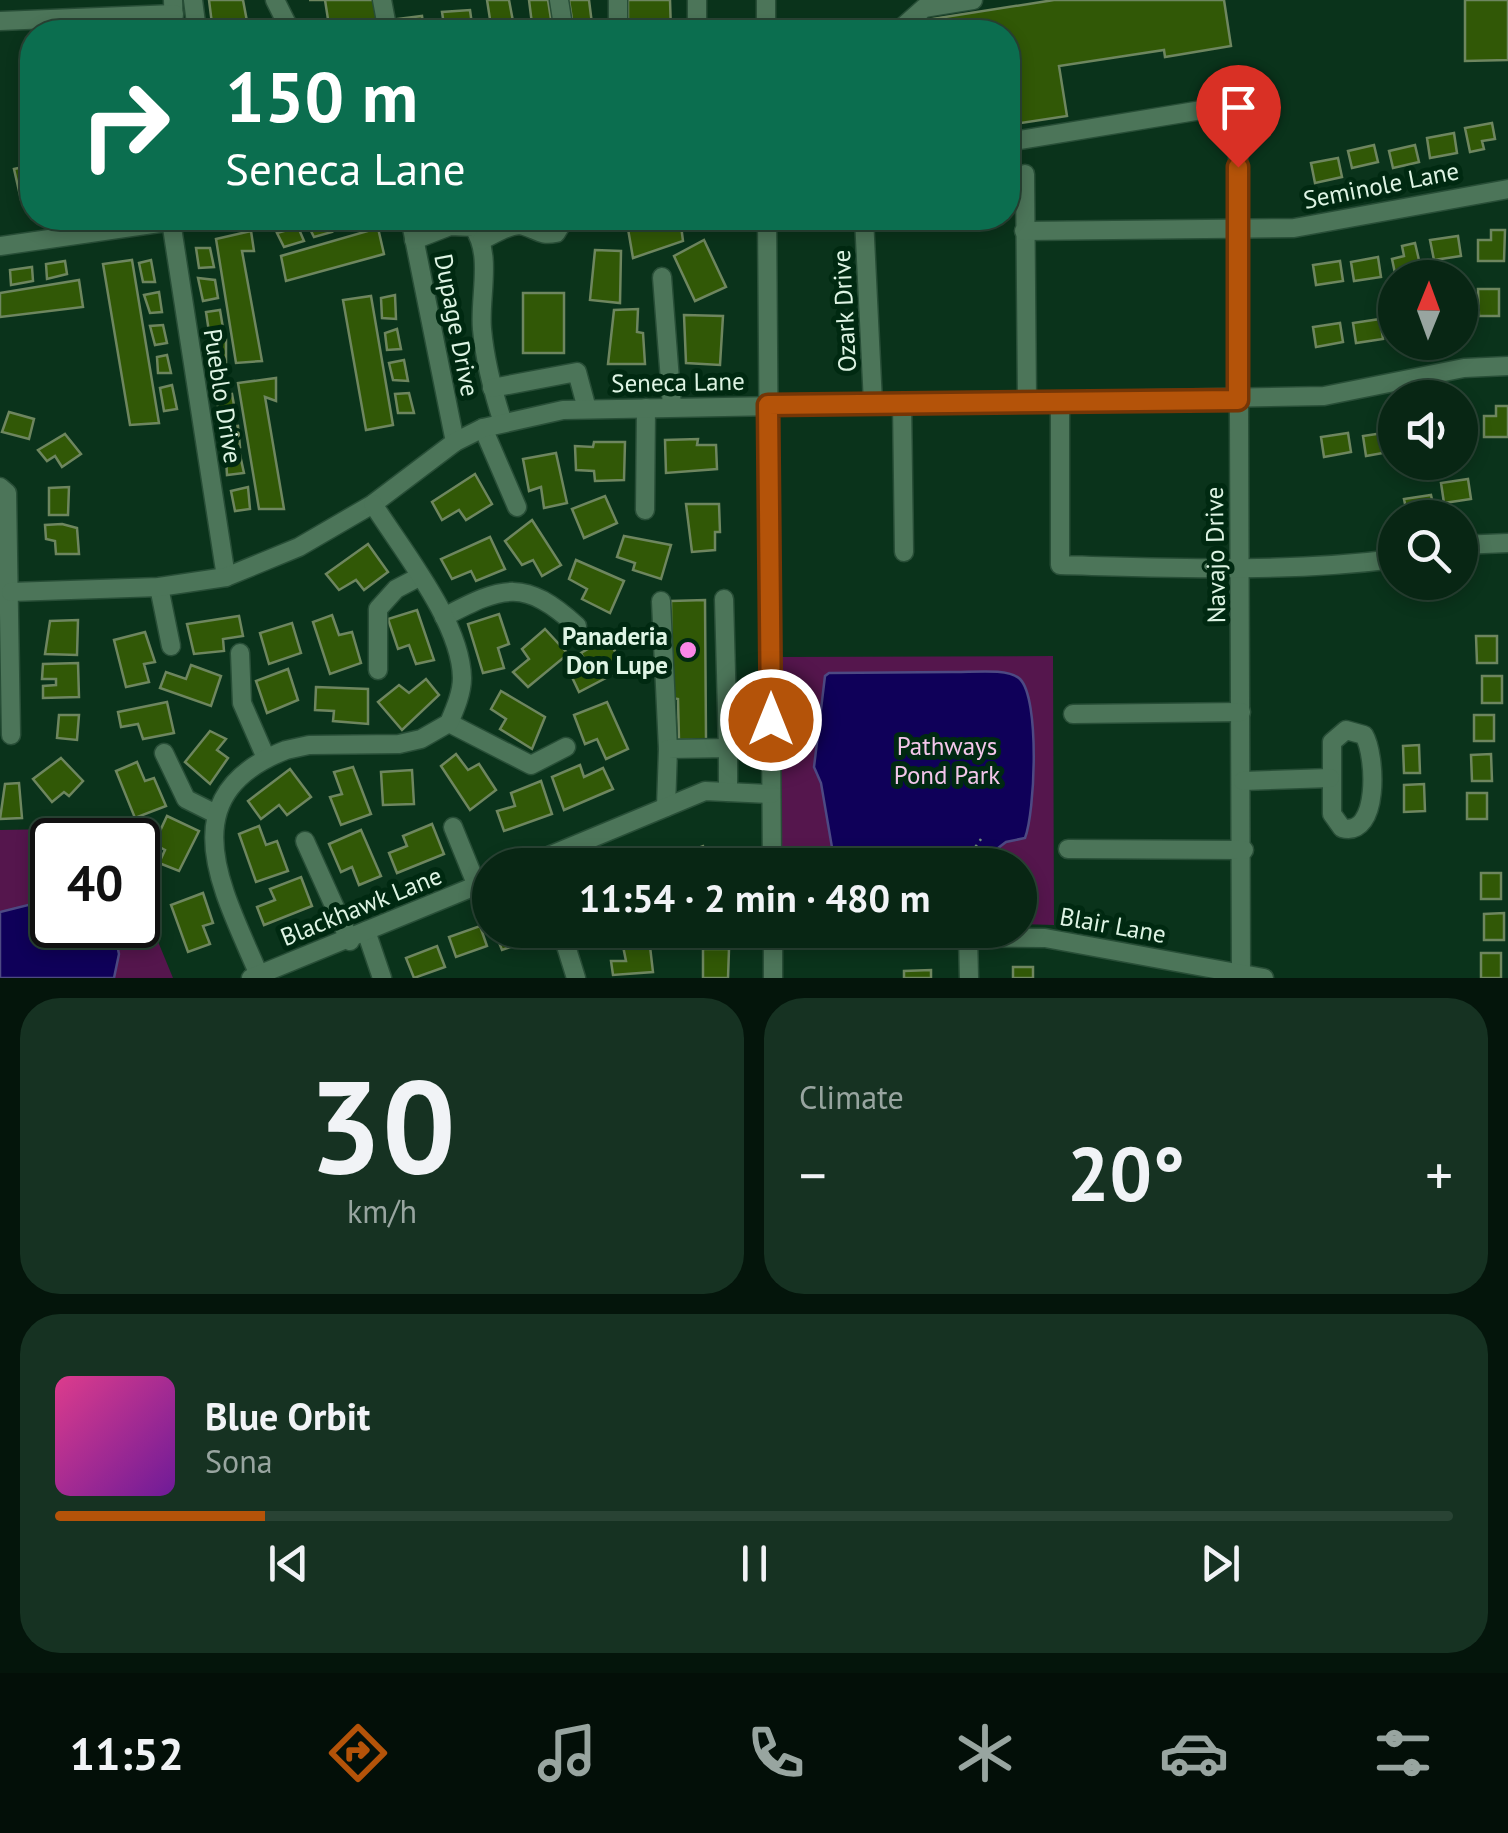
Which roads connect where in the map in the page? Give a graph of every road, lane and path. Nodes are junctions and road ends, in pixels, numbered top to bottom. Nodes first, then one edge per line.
1 (972, 0) edge
2 (924, 4) edge
3 (57, 10) edge
4 (174, 15) edge
5 (0, 22) edge
6 (1226, 106) dead end
7 (1238, 136) dead end
8 (1020, 140) edge
9 (1025, 174) dead end
10 (1508, 189) edge
11 (1237, 229) junction
12 (110, 230) edge
13 (173, 230) edge
14 (412, 230) edge
15 (434, 230) edge
16 (475, 230) edge
17 (501, 230) edge
18 (531, 230) edge
19 (558, 230) edge
20 (767, 230) edge
21 (865, 230) edge
22 (1024, 231) junction
23 (414, 240) junction
24 (482, 240) junction
25 (0, 246) edge
26 (662, 277) dead end
27 (1508, 366) edge
28 (492, 388) junction
29 (1027, 400) junction
30 (1060, 400) junction
31 (1238, 400) junction
32 (873, 402) junction
33 (902, 402) junction
34 (768, 405) junction
35 (672, 406) junction
36 (646, 408) junction
37 (587, 409) junction
38 (503, 423) junction
39 (483, 428) junction
40 (455, 442) junction
41 (0, 487) edge
42 (373, 504) junction
43 (517, 508) dead end
44 (646, 510) dead end
45 (1508, 543) edge
46 (1478, 544) edge
47 (904, 552) dead end
48 (1378, 561) edge
49 (1241, 569) junction
50 (420, 577) junction
51 (226, 578) junction
52 (159, 586) junction
53 (11, 592) junction
54 (724, 599) dead end
55 (661, 602) dead end
56 (444, 617) junction
57 (578, 626) dead end
58 (170, 646) dead end
59 (240, 653) dead end
60 (378, 670) dead end
61 (1241, 712) junction
62 (1072, 714) dead end
63 (450, 723) junction
64 (11, 735) dead end
65 (566, 747) dead end
66 (668, 748) junction
67 (728, 748) junction
68 (164, 753) dead end
69 (266, 758) junction
70 (1330, 778) junction
71 (1243, 780) junction
72 (728, 792) junction
73 (771, 794) junction
74 (666, 807) junction
75 (216, 814) junction
76 (453, 826) dead end
77 (982, 839) dead end
78 (305, 841) dead end
79 (976, 846) joint
80 (570, 848) edge
81 (772, 848) edge
82 (978, 848) edge
83 (1068, 849) dead end
84 (1244, 850) junction
85 (472, 861) edge
86 (472, 888) edge
87 (358, 936) junction
88 (1037, 938) edge
89 (567, 948) edge
90 (773, 948) edge
91 (968, 948) edge
92 (1160, 968) edge
93 (1242, 974) junction
94 (255, 976) edge
95 (382, 978) edge
96 (576, 978) edge
97 (774, 978) edge
98 (968, 978) edge
99 (1264, 978) edge

1 - 2 street
3 - 4 street
3 - 5 street
6 - 8 street
7 - 11 street, Navajo Drive
9 - 22 street
10 - 11 street, Seminole Lane
11 - 22 street, Seminole Lane
11 - 31 street, Navajo Drive
12 - 25 street
13 - 51 street, Pueblo Drive
14 - 23 street, Dupage Drive
15 - 23 street
16 - 24 street
17 - 24 street
18 - 19 street
20 - 34 street
21 - 32 street, Ozark Drive
22 - 29 street
23 - 40 street, Dupage Drive
24 - 28 street
26 - 35 street
27 - 31 street, Seneca Lane
28 - 37 street
28 - 38 street
29 - 30 street, Seneca Lane
29 - 33 street, Seneca Lane
30 - 31 street, Seneca Lane
30 - 49 street
31 - 49 street, Navajo Drive
32 - 33 street, Seneca Lane
32 - 34 street, Seneca Lane
33 - 47 street
34 - 35 street, Seneca Lane
34 - 73 street
35 - 36 street, Seneca Lane
36 - 37 street, Seneca Lane
36 - 44 street
37 - 38 street, Seneca Lane
38 - 39 street, Seneca Lane
39 - 40 street, Seneca Lane
39 - 43 street
40 - 42 street, Seneca Lane
41 - 53 street
42 - 50 street
42 - 51 street, Seneca Lane
45 - 46 street
48 - 49 street
49 - 61 street, Navajo Drive
50 - 56 street
50 - 60 street
51 - 52 street, Seneca Lane
52 - 53 street, Seneca Lane
52 - 58 street
53 - 64 street
54 - 67 street
55 - 66 street
56 - 57 street
56 - 63 street
59 - 69 street
61 - 62 street
61 - 71 street, Navajo Drive
63 - 65 street
63 - 69 street
66 - 67 street
66 - 74 street
67 - 72 street
68 - 75 street
69 - 75 street
70 - 70 street
70 - 71 street
71 - 84 street, Navajo Drive
72 - 73 street
72 - 74 street
73 - 81 street
74 - 80 street
75 - 94 street
76 - 85 street
77 - 79 path
78 - 87 street
79 - 82 path
83 - 84 street
84 - 93 street, Navajo Drive
86 - 87 street, Blackhawk Lane
87 - 94 street, Blackhawk Lane
87 - 95 street
88 - 92 street, Blair Lane
89 - 96 street
90 - 97 street
91 - 98 street
92 - 93 street, Blair Lane
93 - 99 street, Blair Lane

